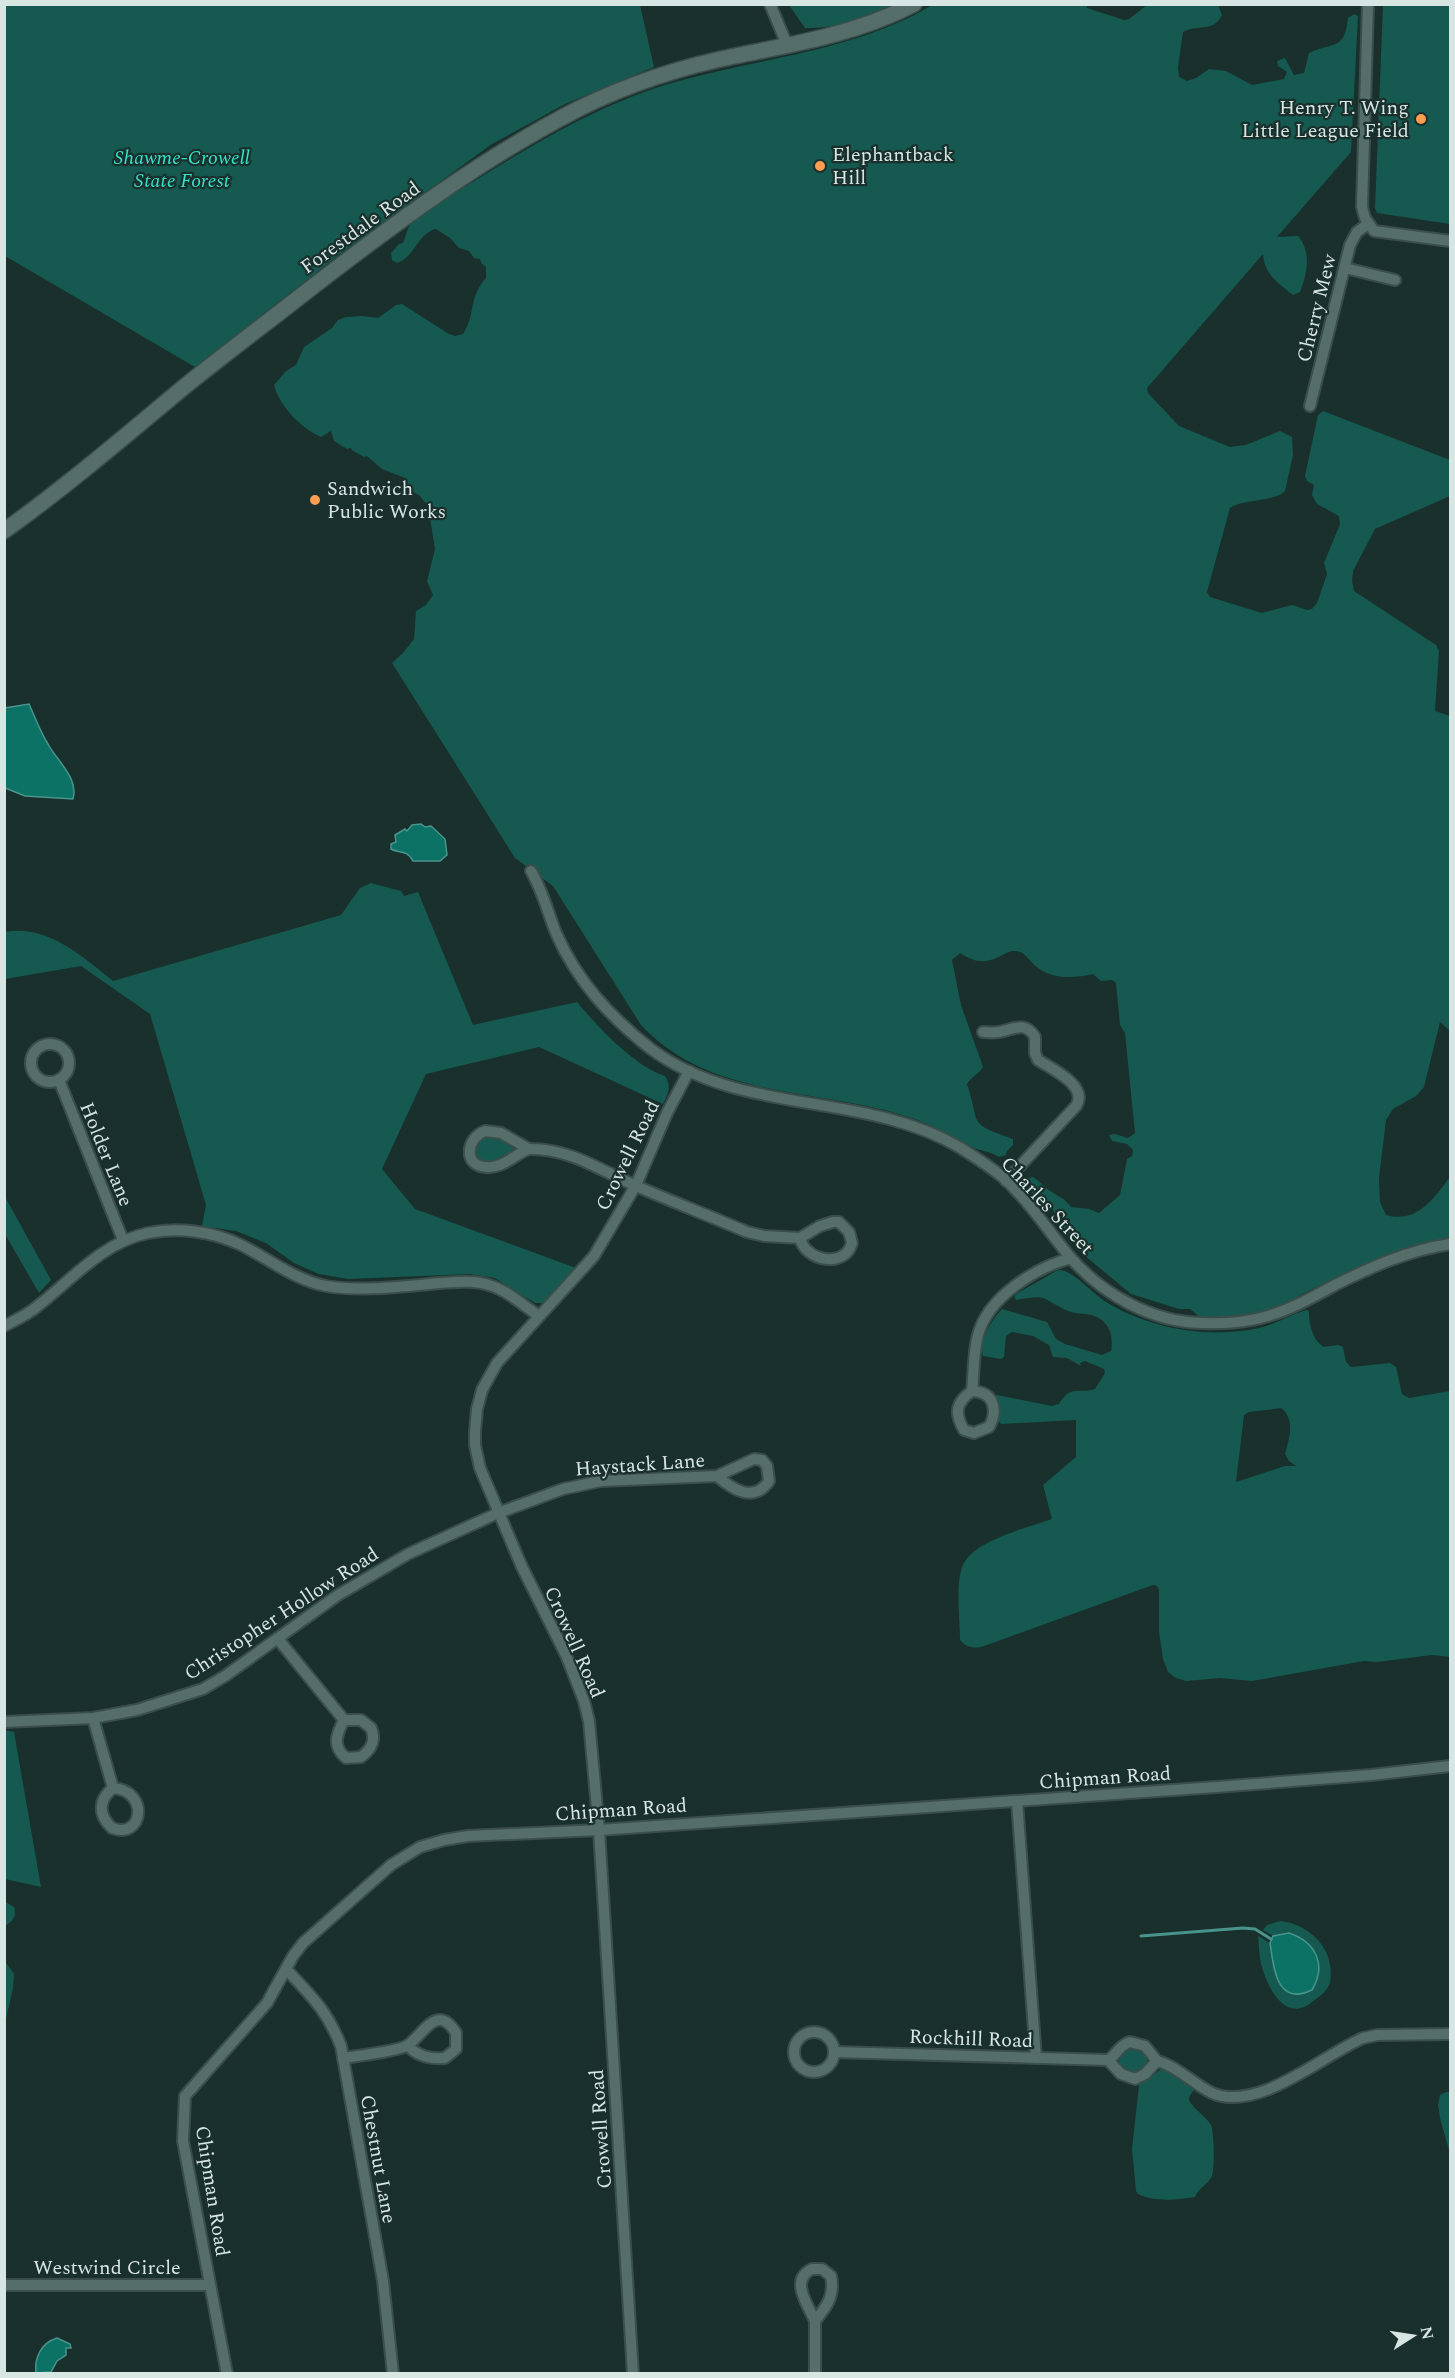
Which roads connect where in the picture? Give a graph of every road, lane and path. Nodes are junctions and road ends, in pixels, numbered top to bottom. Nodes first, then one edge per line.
1 (770, 4) edge
2 (914, 4) edge
3 (1368, 4) edge
4 (788, 46) junction
5 (1368, 224) junction
6 (1450, 241) edge
7 (1345, 268) junction
8 (1395, 280) dead end
9 (1310, 406) dead end
10 (4, 531) edge
11 (531, 871) dead end
12 (982, 1032) dead end
13 (689, 1071) junction
14 (59, 1080) dead end
15 (529, 1149) junction
16 (1006, 1181) junction
17 (636, 1185) junction
18 (800, 1238) junction
19 (123, 1240) junction
20 (1450, 1244) edge
21 (1071, 1258) junction
22 (539, 1316) junction
23 (4, 1326) edge
24 (972, 1391) dead end
25 (717, 1476) junction
26 (498, 1513) junction
27 (278, 1639) junction
28 (93, 1718) junction
29 (344, 1720) dead end
30 (4, 1722) edge
31 (1450, 1766) edge
32 (112, 1788) dead end
33 (1017, 1801) junction
34 (598, 1830) junction
35 (286, 1969) junction
36 (1450, 2034) edge
37 (408, 2046) junction
38 (834, 2052) dead end
39 (343, 2058) junction
40 (1036, 2058) junction
41 (1108, 2060) junction
42 (1157, 2061) junction
43 (4, 2285) edge
44 (210, 2285) junction
45 (815, 2321) junction
46 (227, 2373) edge
47 (393, 2373) edge
48 (633, 2373) edge
49 (814, 2373) edge

1 - 4 street
2 - 4 main road, Forestdale Road
3 - 5 street
4 - 10 main road, Forestdale Road
5 - 6 street
5 - 7 street, Cherry Mew
7 - 8 street
7 - 9 street, Cherry Mew
11 - 13 street, Charles Street
12 - 16 street
13 - 16 street, Charles Street
13 - 17 street, Crowell Road
14 - 19 street, Holder Lane
15 - 15 street
15 - 17 street
16 - 21 street, Charles Street
17 - 18 street
17 - 22 street, Crowell Road
18 - 18 street
19 - 22 street
19 - 23 street
20 - 21 street, Charles Street
21 - 24 street
22 - 26 street, Crowell Road
25 - 25 street, Haystack Lane
25 - 26 street, Haystack Lane
26 - 27 street, Christopher Hollow Road
26 - 34 street, Crowell Road
27 - 28 street, Christopher Hollow Road
27 - 29 street
28 - 30 street, Christopher Hollow Road
28 - 32 street
31 - 33 street, Chipman Road
33 - 34 street, Chipman Road
33 - 40 street
34 - 35 street, Chipman Road
34 - 48 street, Crowell Road
35 - 39 street, Chestnut Lane
35 - 44 street, Chipman Road
36 - 42 street
37 - 37 street
37 - 39 street
38 - 40 street, Rockhill Road
39 - 47 street, Chestnut Lane
40 - 41 street, Rockhill Road
41 - 42 street
41 - 42 street
43 - 44 street, Westwind Circle
44 - 46 street, Chipman Road
45 - 45 street
45 - 49 street

